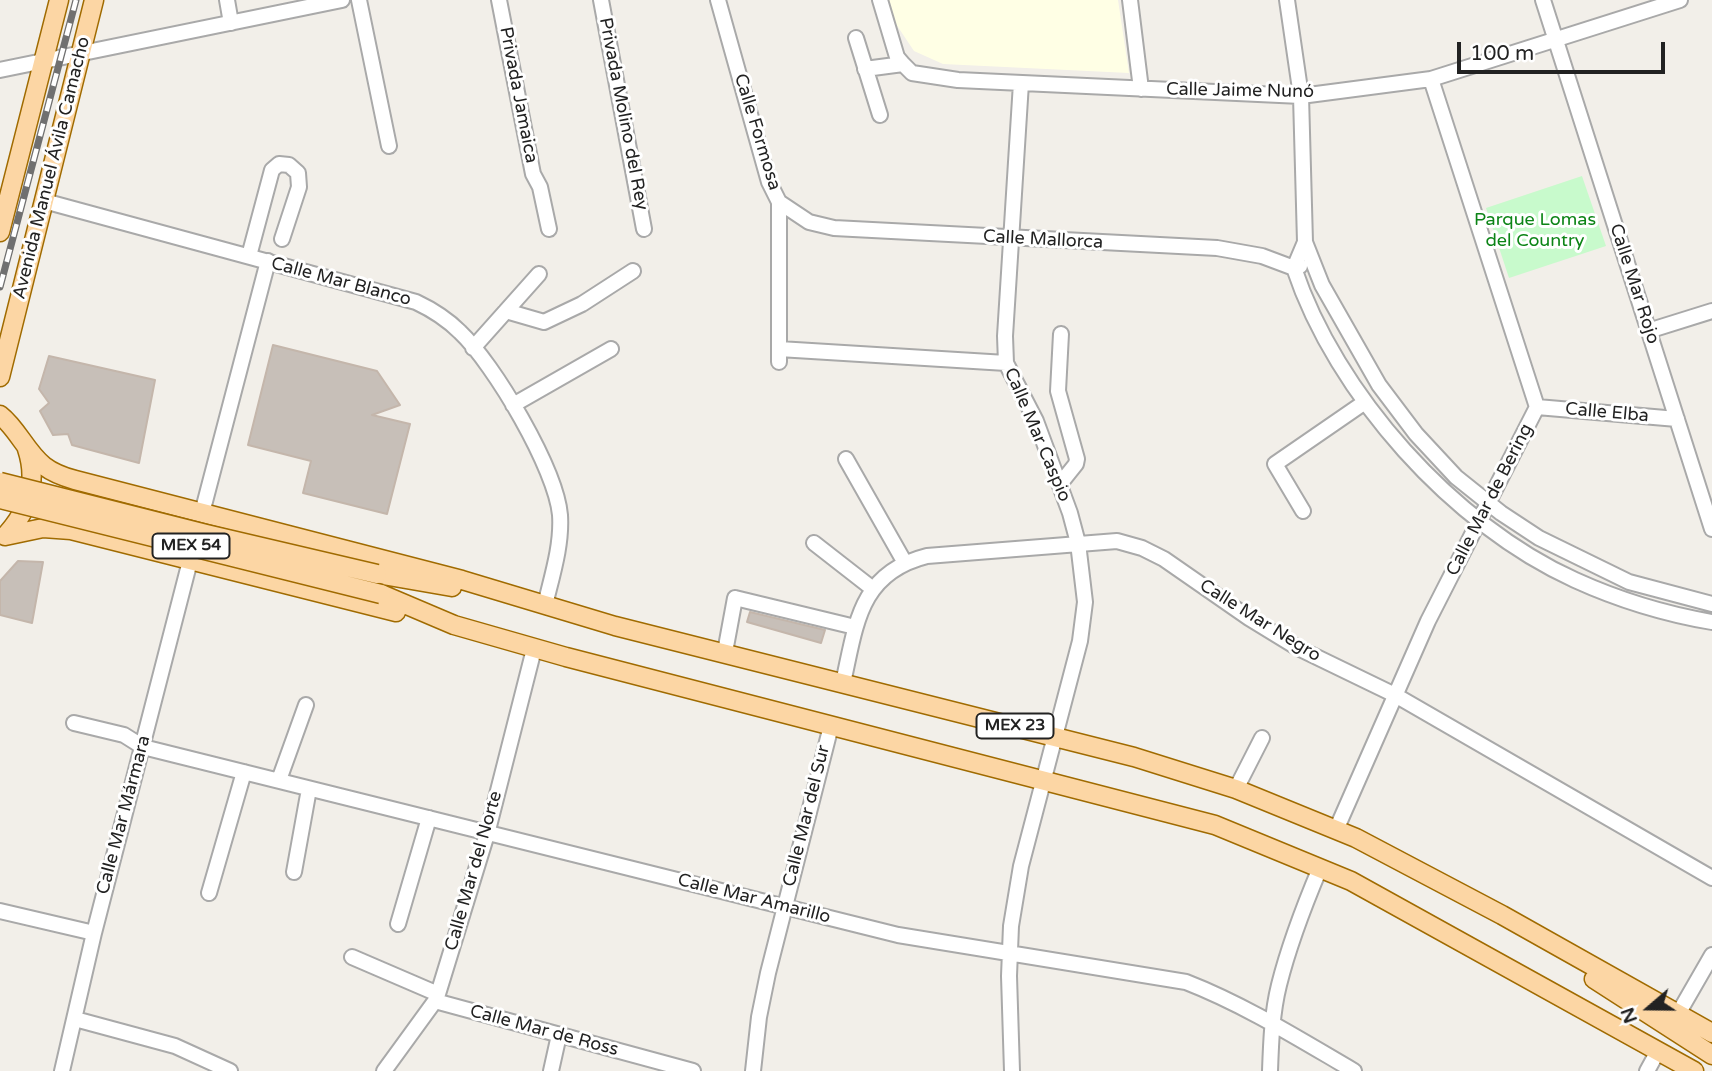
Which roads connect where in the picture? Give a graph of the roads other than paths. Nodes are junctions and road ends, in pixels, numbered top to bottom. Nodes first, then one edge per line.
1 (59, 0) edge
2 (94, 0) edge
3 (227, 0) edge
4 (342, 0) edge
5 (359, 0) edge
6 (499, 0) edge
7 (601, 0) edge
8 (718, 0) edge
9 (880, 0) edge
10 (1130, 0) edge
11 (1287, 0) edge
12 (1543, 0) edge
13 (1680, 0) edge
14 (231, 23) junction
15 (856, 38) dead end
16 (1556, 39) junction
17 (80, 54) junction
18 (43, 61) junction
19 (903, 64) junction
20 (865, 69) junction
21 (0, 70) edge
22 (1431, 79) junction
23 (1021, 83) junction
24 (1142, 89) junction
25 (1301, 96) junction
26 (880, 115) dead end
27 (389, 146) dead end
28 (44, 201) junction
29 (779, 202) junction
30 (3, 209) edge
31 (549, 229) dead end
32 (644, 229) dead end
33 (0, 232) edge
34 (282, 239) dead end
35 (1013, 239) junction
36 (1305, 242) junction
37 (249, 256) junction
38 (268, 261) junction
39 (1312, 263) junction
40 (1294, 268) junction
41 (633, 271) dead end
42 (539, 274) dead end
43 (506, 311) junction
44 (1712, 311) edge
45 (1648, 331) junction
46 (1060, 334) dead end
47 (473, 348) junction
48 (611, 349) dead end
49 (1006, 363) junction
50 (0, 377) edge
51 (1365, 402) junction
52 (513, 405) junction
53 (1536, 407) junction
54 (0, 415) edge
55 (1677, 419) junction
56 (24, 442) junction
57 (846, 459) dead end
58 (0, 482) edge
59 (1060, 484) junction
60 (105, 489) junction
61 (0, 499) edge
62 (1488, 503) junction
63 (1303, 511) dead end
64 (202, 513) junction
65 (1479, 520) junction
66 (1712, 529) edge
67 (96, 536) junction
68 (3, 538) edge
69 (814, 543) dead end
70 (1078, 543) junction
71 (190, 561) junction
72 (905, 564) junction
73 (873, 589) junction
74 (508, 595) junction
75 (1712, 604) edge
76 (545, 605) junction
77 (1712, 622) edge
78 (454, 625) joint
79 (855, 627) junction
80 (725, 652) junction
81 (532, 657) junction
82 (566, 657) junction
83 (843, 683) junction
84 (1395, 695) junction
85 (306, 705) dead end
86 (74, 723) dead end
87 (831, 726) junction
88 (1056, 737) junction
89 (1262, 738) dead end
90 (142, 747) junction
91 (244, 772) junction
92 (279, 780) junction
93 (1043, 780) junction
94 (309, 789) junction
95 (1236, 789) junction
96 (429, 818) junction
97 (1336, 830) junction
98 (487, 834) junction
99 (1320, 868) junction
100 (294, 872) dead end
101 (1712, 878) edge
102 (209, 893) dead end
103 (785, 905) junction
104 (0, 911) edge
105 (1502, 915) junction
106 (398, 924) dead end
107 (94, 933) junction
108 (1010, 955) junction
109 (1712, 955) edge
110 (352, 957) dead end
111 (436, 998) junction
112 (1678, 1014) junction
113 (75, 1019) junction
114 (1272, 1023) junction
115 (1712, 1033) edge
116 (559, 1035) junction
117 (1658, 1051) junction
118 (1712, 1055) edge
119 (62, 1071) edge
120 (230, 1071) edge
121 (384, 1071) edge
122 (551, 1071) edge
123 (693, 1071) edge
124 (753, 1071) edge
125 (1012, 1071) edge
126 (1270, 1071) edge
127 (1354, 1071) edge
128 (1647, 1071) edge
129 (1694, 1071) edge

1 - 18 main road, Avenida Manuel Ávila Camacho
2 - 17 main road, Avenida Manuel Ávila Camacho
3 - 14 street
4 - 14 street
5 - 27 street
6 - 31 street, Privada Jamaica
7 - 32 street, Privada Molino del Rey
8 - 29 street, Calle Formosa
9 - 19 street
10 - 24 street
11 - 25 street
12 - 16 street, Calle Mar Rojo
13 - 16 street, Calle Jaime Nunó
14 - 17 street
15 - 20 street
16 - 22 street, Calle Jaime Nunó
16 - 45 street, Calle Mar Rojo
17 - 18 street
17 - 28 main road, Avenida Manuel Ávila Camacho
18 - 21 street
18 - 30 main road, Avenida Manuel Ávila Camacho
19 - 20 street
19 - 23 street, Calle Jaime Nunó
20 - 26 street
22 - 25 street, Calle Jaime Nunó
22 - 53 street, Calle Mar de Bering
23 - 24 street, Calle Jaime Nunó
23 - 35 street, Calle Mar Caspio
24 - 25 street, Calle Jaime Nunó
25 - 36 street
28 - 37 street, Calle Mar Blanco
28 - 50 main road, Avenida Manuel Ávila Camacho
29 - 35 street, Calle Mallorca
29 - 49 street, Calle Formosa
30 - 33 main road, Avenida Manuel Ávila Camacho
34 - 37 street
35 - 40 street, Calle Mallorca
35 - 49 street, Calle Mar Caspio
36 - 39 street
36 - 40 street
37 - 38 street, Calle Mar Blanco
38 - 47 street, Calle Mar Blanco
38 - 64 street
39 - 40 street
39 - 62 street
40 - 51 street
41 - 43 street
42 - 43 street
43 - 47 street
44 - 45 street
45 - 55 street, Calle Mar Rojo
46 - 59 street
47 - 52 street, Calle Mar Blanco
48 - 52 street
49 - 59 street, Calle Mar Caspio
51 - 63 street
51 - 65 street
52 - 76 street, Calle Mar Blanco
53 - 55 street, Calle Elba
53 - 62 street, Calle Mar de Bering
54 - 56 main road, MEX 23
55 - 66 street, Calle Mar Rojo
56 - 60 main road, MEX 23
56 - 68 main road, MEX 23
57 - 72 street
58 - 74 main road, MEX 54, bridge
59 - 70 street, Calle Mar Caspio
60 - 64 main road, MEX 23
60 - 67 main road
61 - 78 main road, MEX 54, bridge
62 - 65 street, Calle Mar de Bering
62 - 75 street
64 - 74 main road, MEX 23
65 - 77 street
65 - 84 street, Calle Mar de Bering
67 - 68 main road, MEX 23
67 - 71 main road, MEX 23
69 - 73 street
70 - 72 street, Calle Mar Negro
70 - 84 street, Calle Mar Negro
70 - 88 street, Calle Mar Caspio
71 - 81 main road, MEX 23
71 - 90 street, Calle Mar Mármara
72 - 73 street, Calle Mar Negro
73 - 79 street, Calle Mar Negro
74 - 76 main road, MEX 23
76 - 80 main road, MEX 23
78 - 82 main road, MEX 23
79 - 80 street
79 - 83 street, Calle Mar Negro
80 - 83 main road, MEX 23
81 - 82 main road, MEX 23
81 - 98 street, Calle Mar del Norte
82 - 87 main road, MEX 23
83 - 88 main road, MEX 23
84 - 97 street, Calle Mar de Bering
84 - 101 street, Calle Mar Negro
85 - 92 street
86 - 90 street, Calle Mar Amarillo
87 - 93 main road, MEX 23
87 - 103 street, Calle Mar del Sur
88 - 93 street, Calle Mar Caspio
88 - 95 main road, MEX 23
89 - 95 street
90 - 91 street, Calle Mar Amarillo
90 - 107 street, Calle Mar Mármara
91 - 92 street, Calle Mar Amarillo
91 - 102 street
92 - 94 street, Calle Mar Amarillo
93 - 99 main road, MEX 23
93 - 108 street, Calle Mar Caspio
94 - 96 street, Calle Mar Amarillo
94 - 100 street
95 - 97 main road, MEX 23
96 - 98 street, Calle Mar Amarillo
96 - 106 street
97 - 105 main road, MEX 23
98 - 103 street, Calle Mar Amarillo
98 - 111 street, Calle Mar del Norte
99 - 114 street
99 - 117 main road, MEX 23
103 - 108 street, Calle Mar Amarillo
103 - 124 street, Calle Mar del Sur
104 - 107 street
105 - 112 main road
105 - 118 main road, MEX 23
107 - 113 street, Calle Mar Mármara
108 - 114 street, Calle Mar Amarillo
108 - 125 street, Calle Mar Caspio
109 - 112 street
110 - 111 street, Calle Mar de Ross
111 - 116 street, Calle Mar de Ross
111 - 121 street, Calle Mar del Norte
112 - 115 main road
113 - 119 street, Calle Mar Mármara
113 - 120 street
114 - 126 street
114 - 127 street, Calle Mar Amarillo
116 - 122 street
116 - 123 street, Calle Mar de Ross
117 - 128 street
117 - 129 main road, MEX 23

